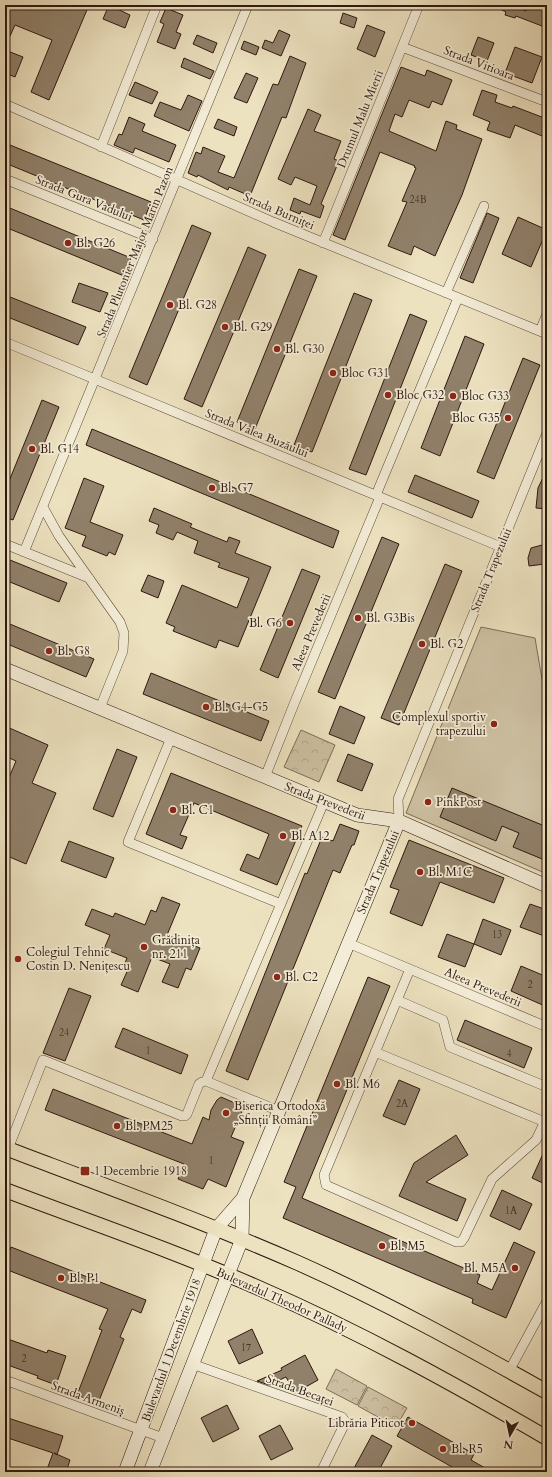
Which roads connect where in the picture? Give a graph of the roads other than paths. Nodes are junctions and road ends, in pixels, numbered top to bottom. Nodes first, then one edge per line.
1 (157, 5) edge
2 (248, 5) edge
3 (419, 5) edge
4 (402, 47) junction
5 (547, 102) edge
6 (5, 104) edge
7 (101, 147) junction
8 (5, 179) edge
9 (177, 180) junction
10 (484, 206) dead end
11 (153, 239) junction
12 (323, 242) junction
13 (446, 293) junction
14 (458, 298) junction
15 (547, 314) edge
16 (543, 333) edge
17 (5, 342) edge
18 (95, 379) junction
19 (547, 433) edge
20 (378, 496) junction
21 (43, 507) junction
22 (5, 544) edge
23 (501, 547) junction
24 (24, 552) junction
25 (89, 579) junction
26 (5, 669) edge
27 (100, 708) junction
28 (171, 738) junction
29 (265, 777) junction
30 (324, 802) junction
31 (399, 820) junction
32 (547, 886) edge
33 (281, 904) junction
34 (348, 943) junction
35 (410, 969) junction
36 (397, 1000) junction
37 (547, 1027) edge
38 (375, 1052) junction
39 (206, 1081) junction
40 (547, 1087) edge
41 (279, 1111) junction
42 (546, 1119) edge
43 (6, 1148) edge
44 (5, 1190) edge
45 (243, 1198) junction
46 (216, 1229) junction
47 (242, 1239) junction
48 (202, 1265) junction
49 (228, 1275) junction
50 (547, 1301) edge
51 (192, 1364) junction
52 (509, 1371) junction
53 (5, 1380) edge
54 (547, 1392) edge
55 (141, 1430) junction
56 (163, 1438) junction
57 (547, 1438) edge
58 (125, 1472) edge
59 (150, 1472) edge
60 (321, 1472) edge

1 - 7 street
2 - 9 street, Strada Plutonier Major Marin Pazon
3 - 4 street, Drumul Malu Mierii
4 - 5 street, Strada Vitioara
4 - 12 street, Drumul Malu Mierii
6 - 7 street, Strada Burniței
7 - 9 street, Strada Burniței
8 - 11 street, Strada Gura Vadului
9 - 11 street, Strada Plutonier Major Marin Pazon
9 - 12 street, Strada Burniței
10 - 13 street
11 - 18 street, Strada Plutonier Major Marin Pazon
12 - 13 street, Strada Burniței
13 - 14 street, Strada Burniței
14 - 16 street, Strada Burniței
14 - 20 street, Aleea Prevederii
15 - 16 street
17 - 18 street, Strada Valea Buzăului
18 - 20 street, Strada Valea Buzăului
18 - 21 street, Strada Plutonier Major Marin Pazon
19 - 23 street, Strada Trapezului
20 - 23 street, Strada Valea Buzăului
20 - 29 street, Aleea Prevederii
21 - 24 street, Strada Plutonier Major Marin Pazon
21 - 25 street
22 - 24 street
23 - 31 street, Strada Trapezului
24 - 25 street
25 - 27 street
26 - 27 street, Strada Prevederii
27 - 28 street, Strada Prevederii
28 - 29 street, Strada Prevederii
28 - 33 street
29 - 30 street, Strada Prevederii
30 - 31 street, Strada Prevederii
30 - 33 street
31 - 32 street, Strada Prevederii
31 - 34 street, Strada Trapezului
33 - 39 street
34 - 35 street, Aleea Prevederii
34 - 41 street, Strada Trapezului
35 - 36 street
35 - 37 street, Aleea Prevederii
36 - 38 street
36 - 40 street
38 - 42 street
38 - 42 street
39 - 41 street
39 - 43 street
41 - 45 street, Strada Trapezului
43 - 46 main road
44 - 48 main road, Bulevardul Theodor Pallady
45 - 46 street, Strada Trapezului
45 - 47 street, Strada Trapezului
46 - 47 main road
46 - 48 street, Bulevardul 1 Decembrie 1918
47 - 49 street, Bulevardul 1 Decembrie 1918
47 - 52 main road
48 - 49 main road, Bulevardul Theodor Pallady
48 - 55 street, Bulevardul 1 Decembrie 1918
49 - 51 street, Bulevardul 1 Decembrie 1918
49 - 57 main road, Bulevardul Theodor Pallady
50 - 52 street
51 - 56 street, Bulevardul 1 Decembrie 1918
51 - 60 street, Strada Becaței
52 - 54 main road
53 - 55 street, Strada Armeniș
55 - 56 street, Strada Armeniș
55 - 58 street, Bulevardul 1 Decembrie 1918
56 - 59 street, Bulevardul 1 Decembrie 1918

